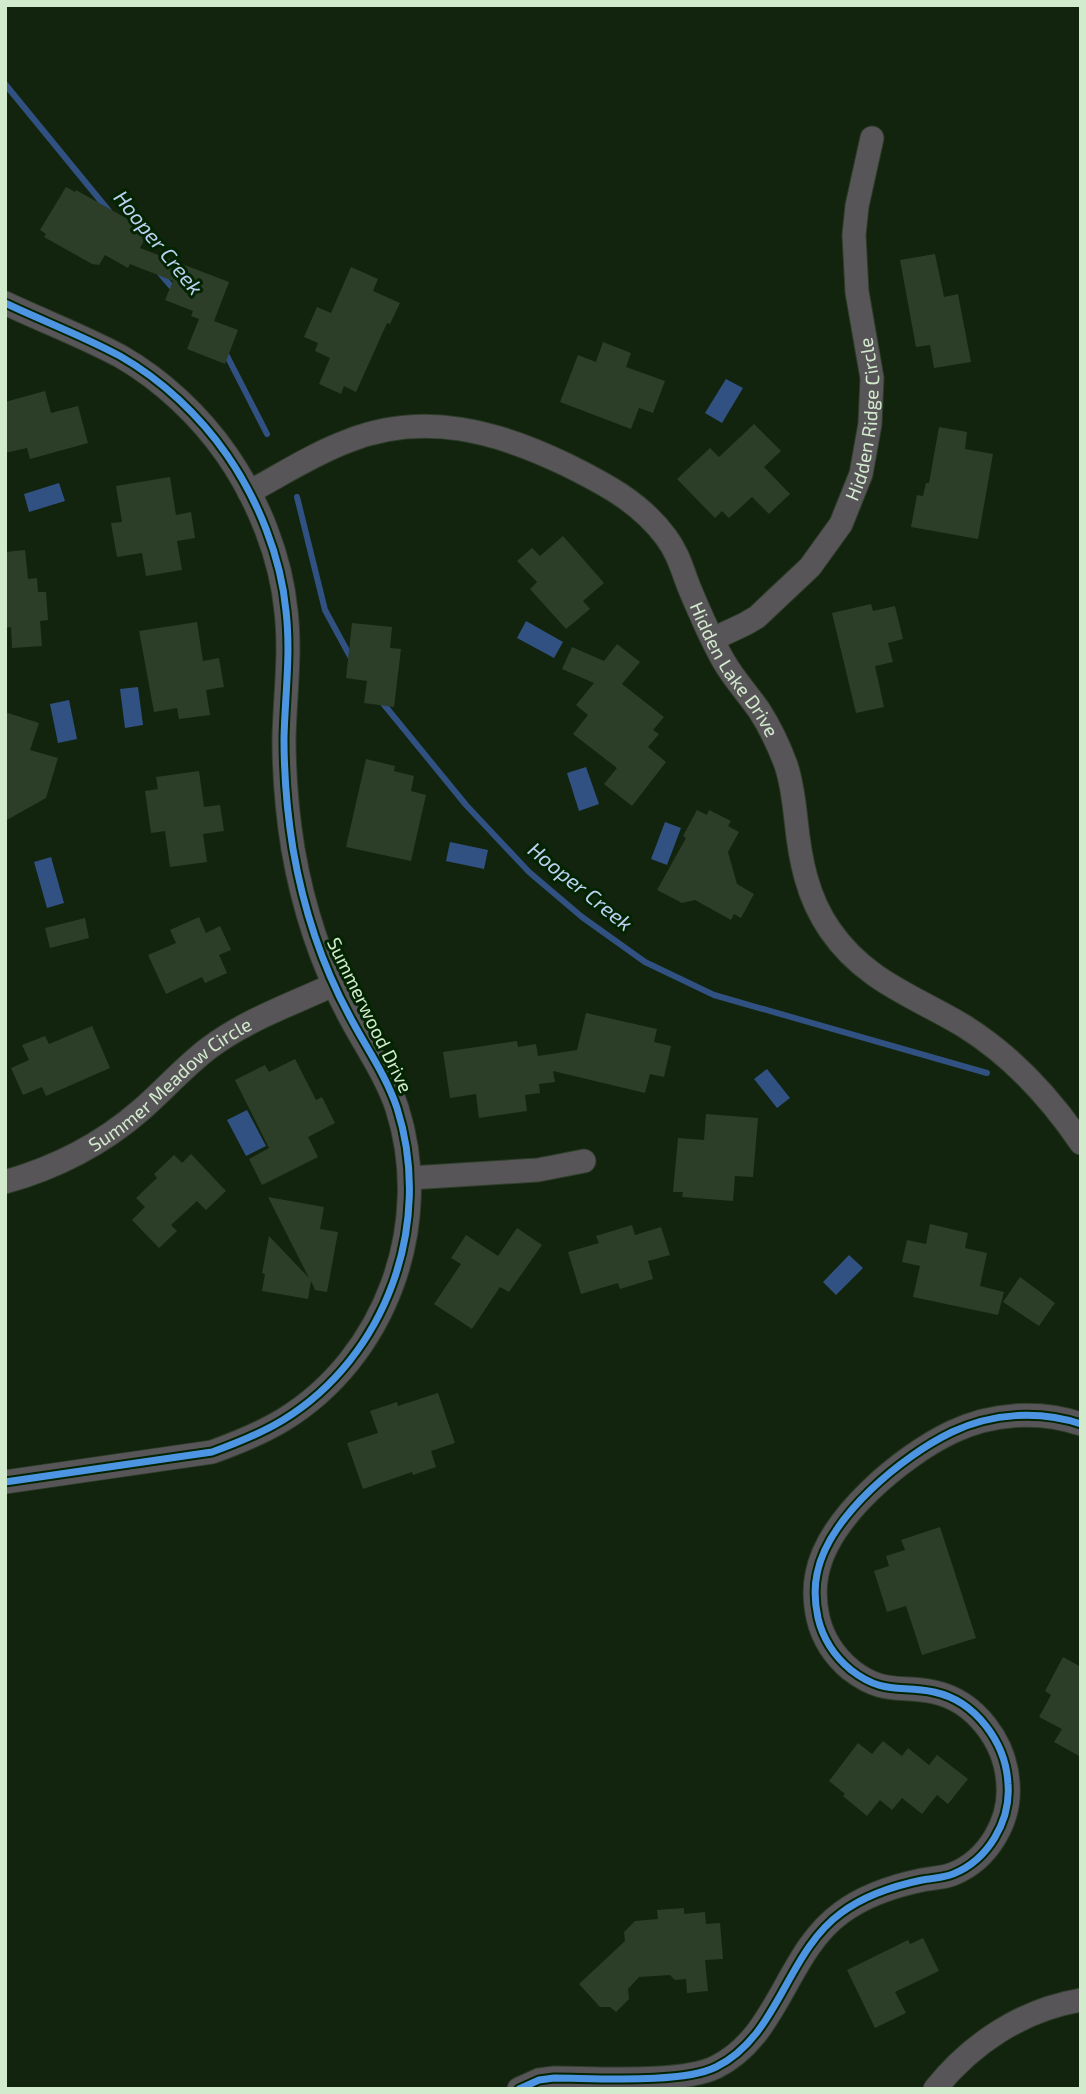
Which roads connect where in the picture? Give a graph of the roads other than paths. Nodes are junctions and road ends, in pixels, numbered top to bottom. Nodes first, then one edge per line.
1 (872, 138) dead end
2 (5, 303) edge
3 (249, 492) junction
4 (713, 639) junction
5 (333, 985) junction
6 (1081, 1143) edge
7 (584, 1161) dead end
8 (410, 1178) junction
9 (5, 1182) edge
10 (1081, 1424) edge
11 (5, 1482) edge
12 (1081, 2000) edge
13 (519, 2089) edge
14 (935, 2089) edge

1 - 4 street, Hidden Ridge Circle
2 - 3 street, Summerwood Drive
3 - 4 street, Hidden Lake Drive
3 - 5 street, Summerwood Drive
4 - 6 street, Hidden Lake Drive
5 - 8 street, Summerwood Drive
5 - 9 street, Summer Meadow Circle
7 - 8 street
8 - 11 street, Summerwood Drive
10 - 13 street
12 - 14 street

